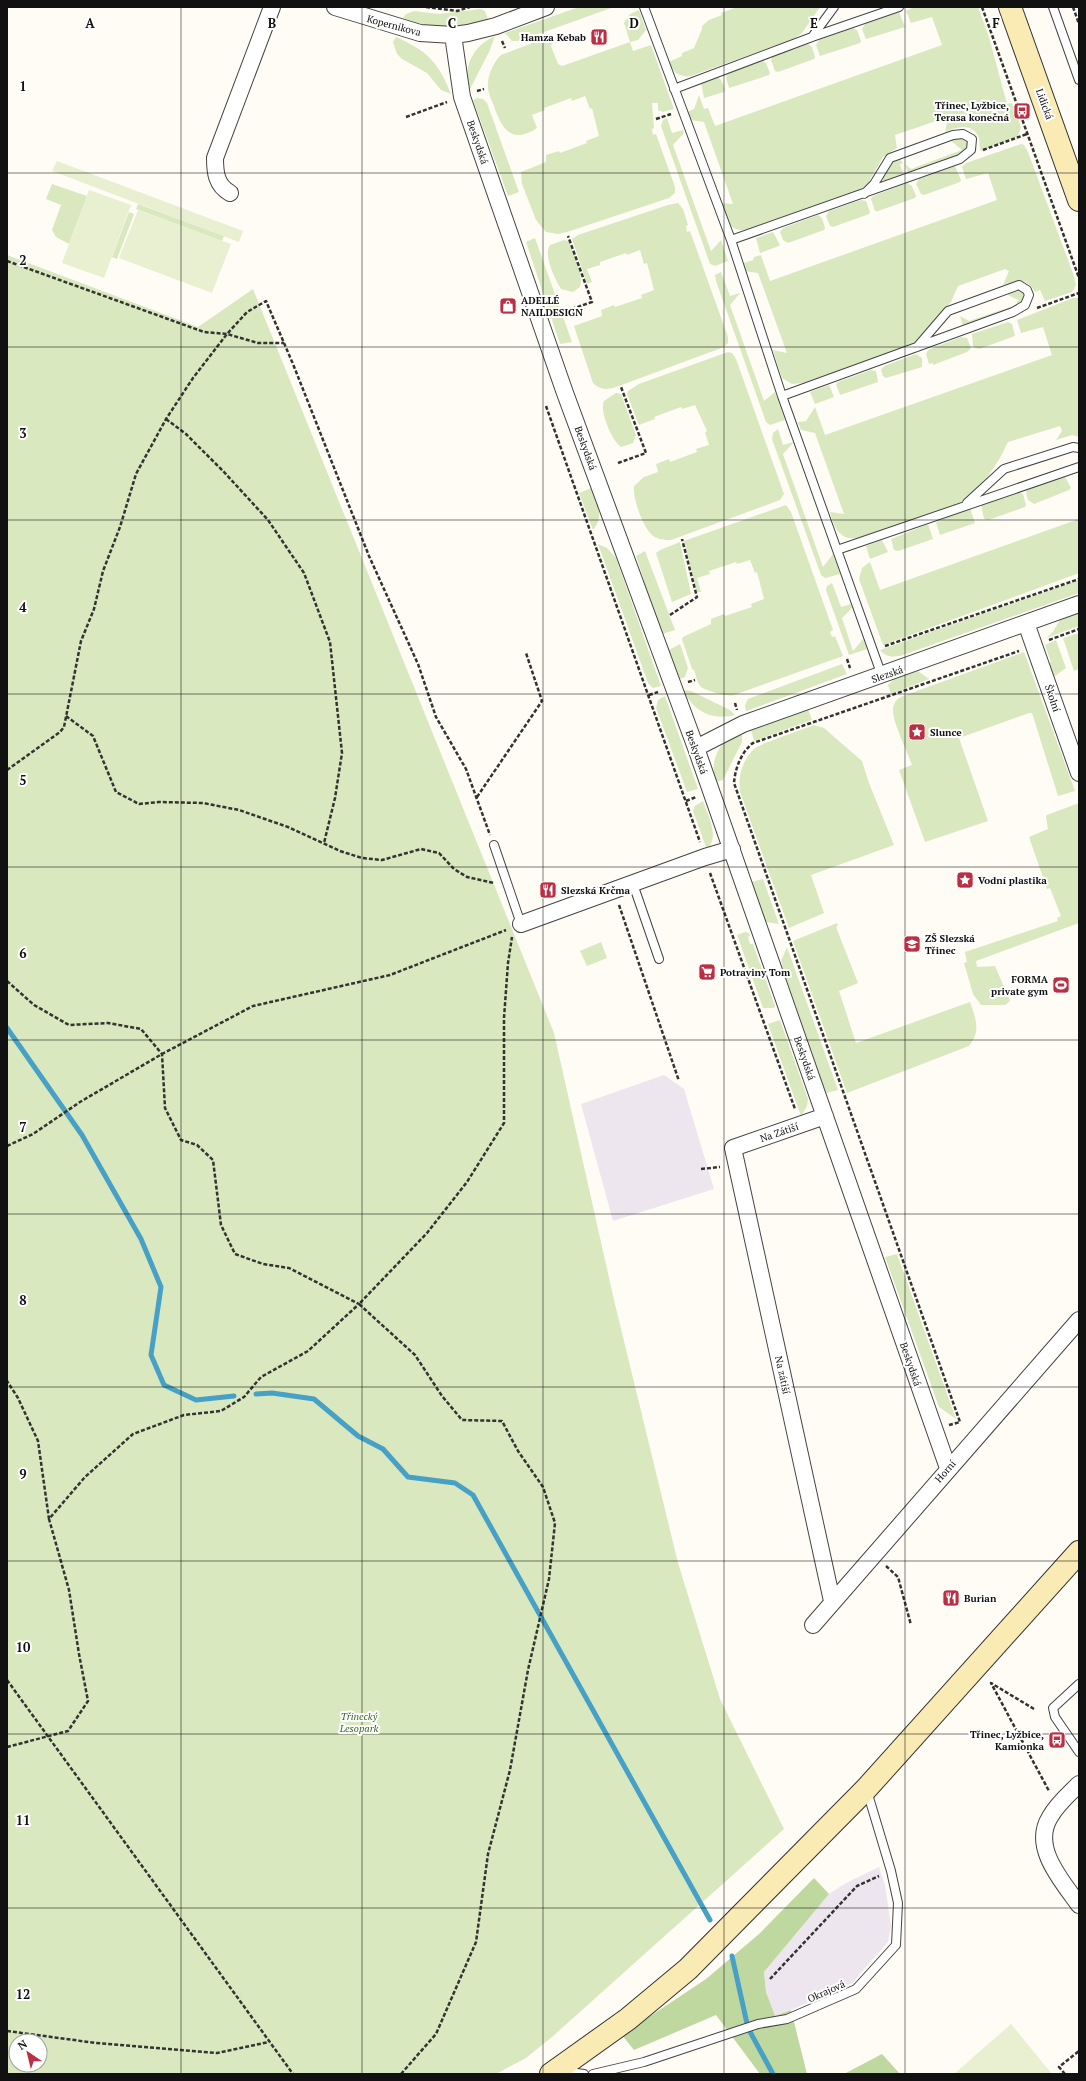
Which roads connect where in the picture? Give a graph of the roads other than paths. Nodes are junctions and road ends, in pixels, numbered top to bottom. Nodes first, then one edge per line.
1 (272, 7) edge
2 (335, 7) edge
3 (546, 7) edge
4 (644, 7) edge
5 (834, 7) edge
6 (899, 7) edge
7 (1010, 7) edge
8 (1053, 7) edge
9 (454, 35) junction
10 (812, 37) junction
11 (1079, 80) edge
12 (674, 89) junction
13 (230, 193) dead end
14 (864, 194) junction
15 (1079, 200) edge
16 (731, 240) junction
17 (917, 347) junction
18 (782, 396) junction
19 (1079, 448) edge
20 (1079, 467) edge
21 (962, 507) junction
22 (837, 550) junction
23 (1079, 604) edge
24 (1026, 623) junction
25 (882, 676) junction
26 (696, 748) junction
27 (1079, 773) edge
28 (494, 845) road end
29 (732, 850) junction
30 (633, 884) junction
31 (518, 926) joint
32 (659, 959) dead end
33 (825, 1116) junction
34 (733, 1148) joint
35 (1079, 1320) edge
36 (948, 1468) junction
37 (1079, 1552) edge
38 (832, 1602) junction
39 (812, 1625) dead end
40 (1079, 1684) edge
41 (1079, 1752) edge
42 (1079, 1784) edge
43 (866, 1789) junction
44 (1079, 1905) edge
45 (554, 2072) edge
46 (584, 2074) edge
47 (593, 2074) edge

1 - 13 street
2 - 9 street, Kopernikova
3 - 9 street, Kopernikova
4 - 12 lane
5 - 10 lane
6 - 10 lane
7 - 15 main road, Lidická
8 - 11 lane
9 - 26 street, Beskydská
10 - 12 lane
12 - 16 lane
14 - 14 lane
14 - 16 lane
16 - 18 lane
17 - 17 lane
17 - 18 lane
18 - 22 lane
19 - 21 lane
20 - 21 lane
21 - 22 lane
22 - 25 lane
23 - 24 street, Slezská
24 - 25 street, Slezská
24 - 27 street, Školní
25 - 26 street, Slezská
26 - 29 street, Beskydská
28 - 31 lane
29 - 30 street
29 - 33 street, Beskydská
30 - 31 street
30 - 32 lane
33 - 34 street, Na Zátiší
33 - 36 street, Beskydská
34 - 38 street, Na zátiší
35 - 36 street, Horní
36 - 38 street, Horní
37 - 43 main road
38 - 39 street, Horní
40 - 41 lane
42 - 44 street
43 - 45 main road
43 - 47 lane, Okrajová
45 - 46 lane

